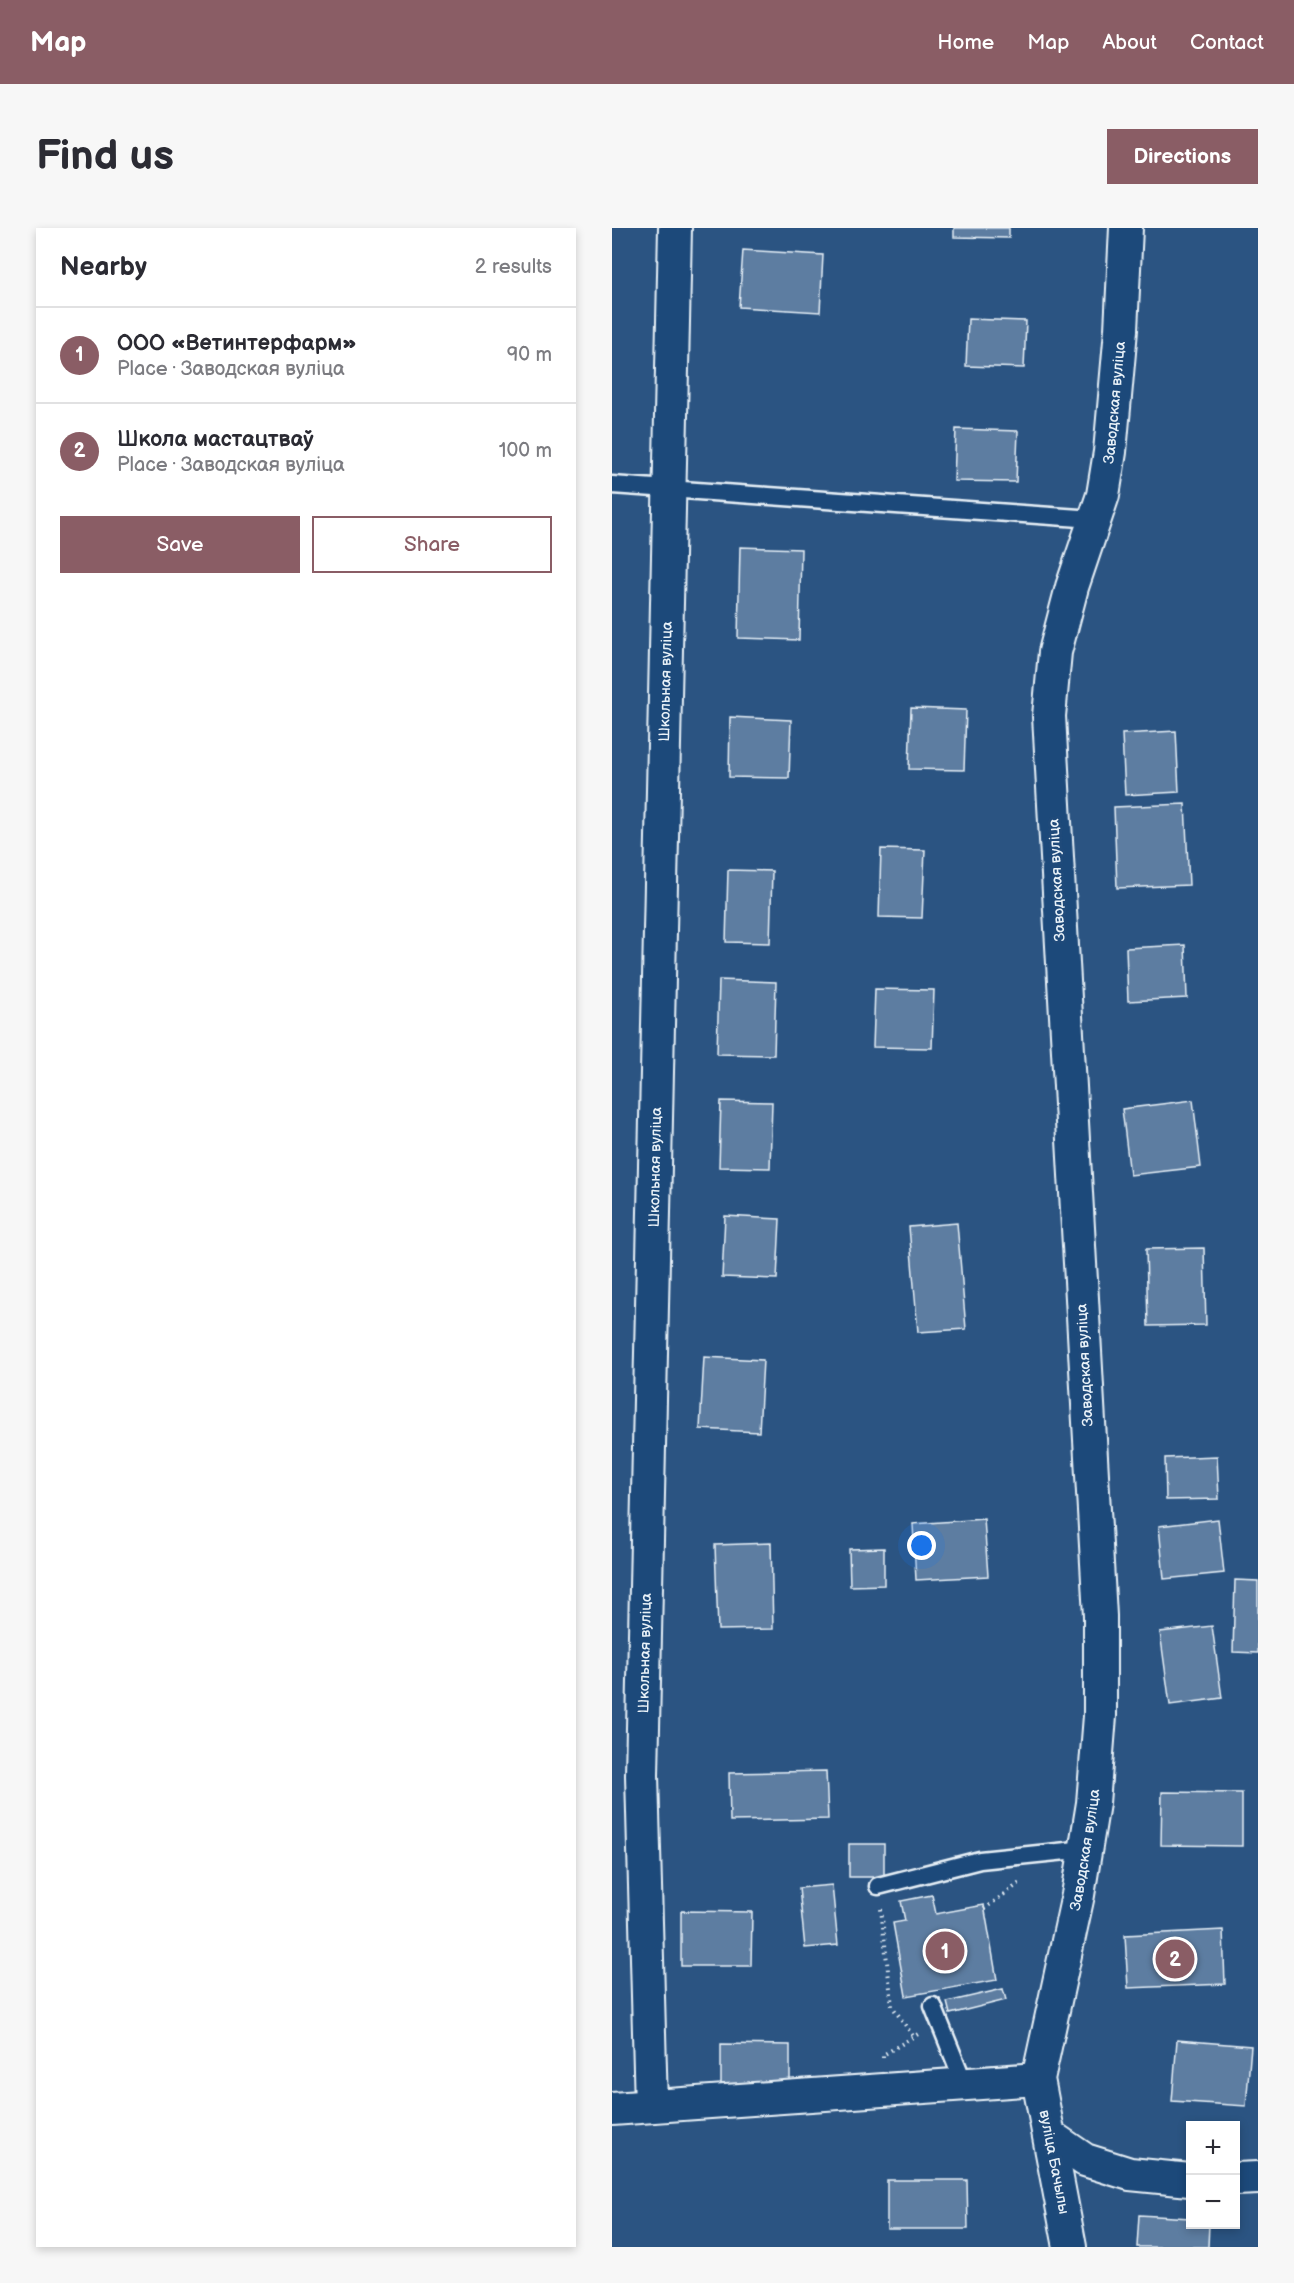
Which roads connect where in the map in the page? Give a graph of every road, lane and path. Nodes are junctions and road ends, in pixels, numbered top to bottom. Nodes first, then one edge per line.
1 (675, 228) edge
2 (1126, 228) edge
3 (612, 485) edge
4 (668, 490) junction
5 (1094, 519) junction
6 (1086, 1849) junction
7 (878, 1886) joint
8 (933, 2006) dead end
9 (923, 2031) dead end
10 (913, 2036) junction
11 (882, 2067) dead end
12 (1038, 2079) junction
13 (964, 2083) junction
14 (651, 2106) junction
15 (612, 2109) edge
16 (1050, 2136) junction
17 (1258, 2178) edge
18 (1240, 2179) edge
19 (1186, 2180) edge
20 (1070, 2247) edge

1 - 4 street, Школьная вуліца
2 - 5 street, Заводская вуліца
3 - 4 lane
4 - 5 lane
4 - 14 street, Школьная вуліца
5 - 6 street, Заводская вуліца
6 - 7 lane
6 - 12 street, Заводская вуліца
7 - 10 path
8 - 13 lane
9 - 10 path
10 - 11 path
12 - 13 street
12 - 16 street, вуліца Бачылы
13 - 14 street
14 - 15 street
16 - 19 street
16 - 20 street, вуліца Бачылы
17 - 18 street

